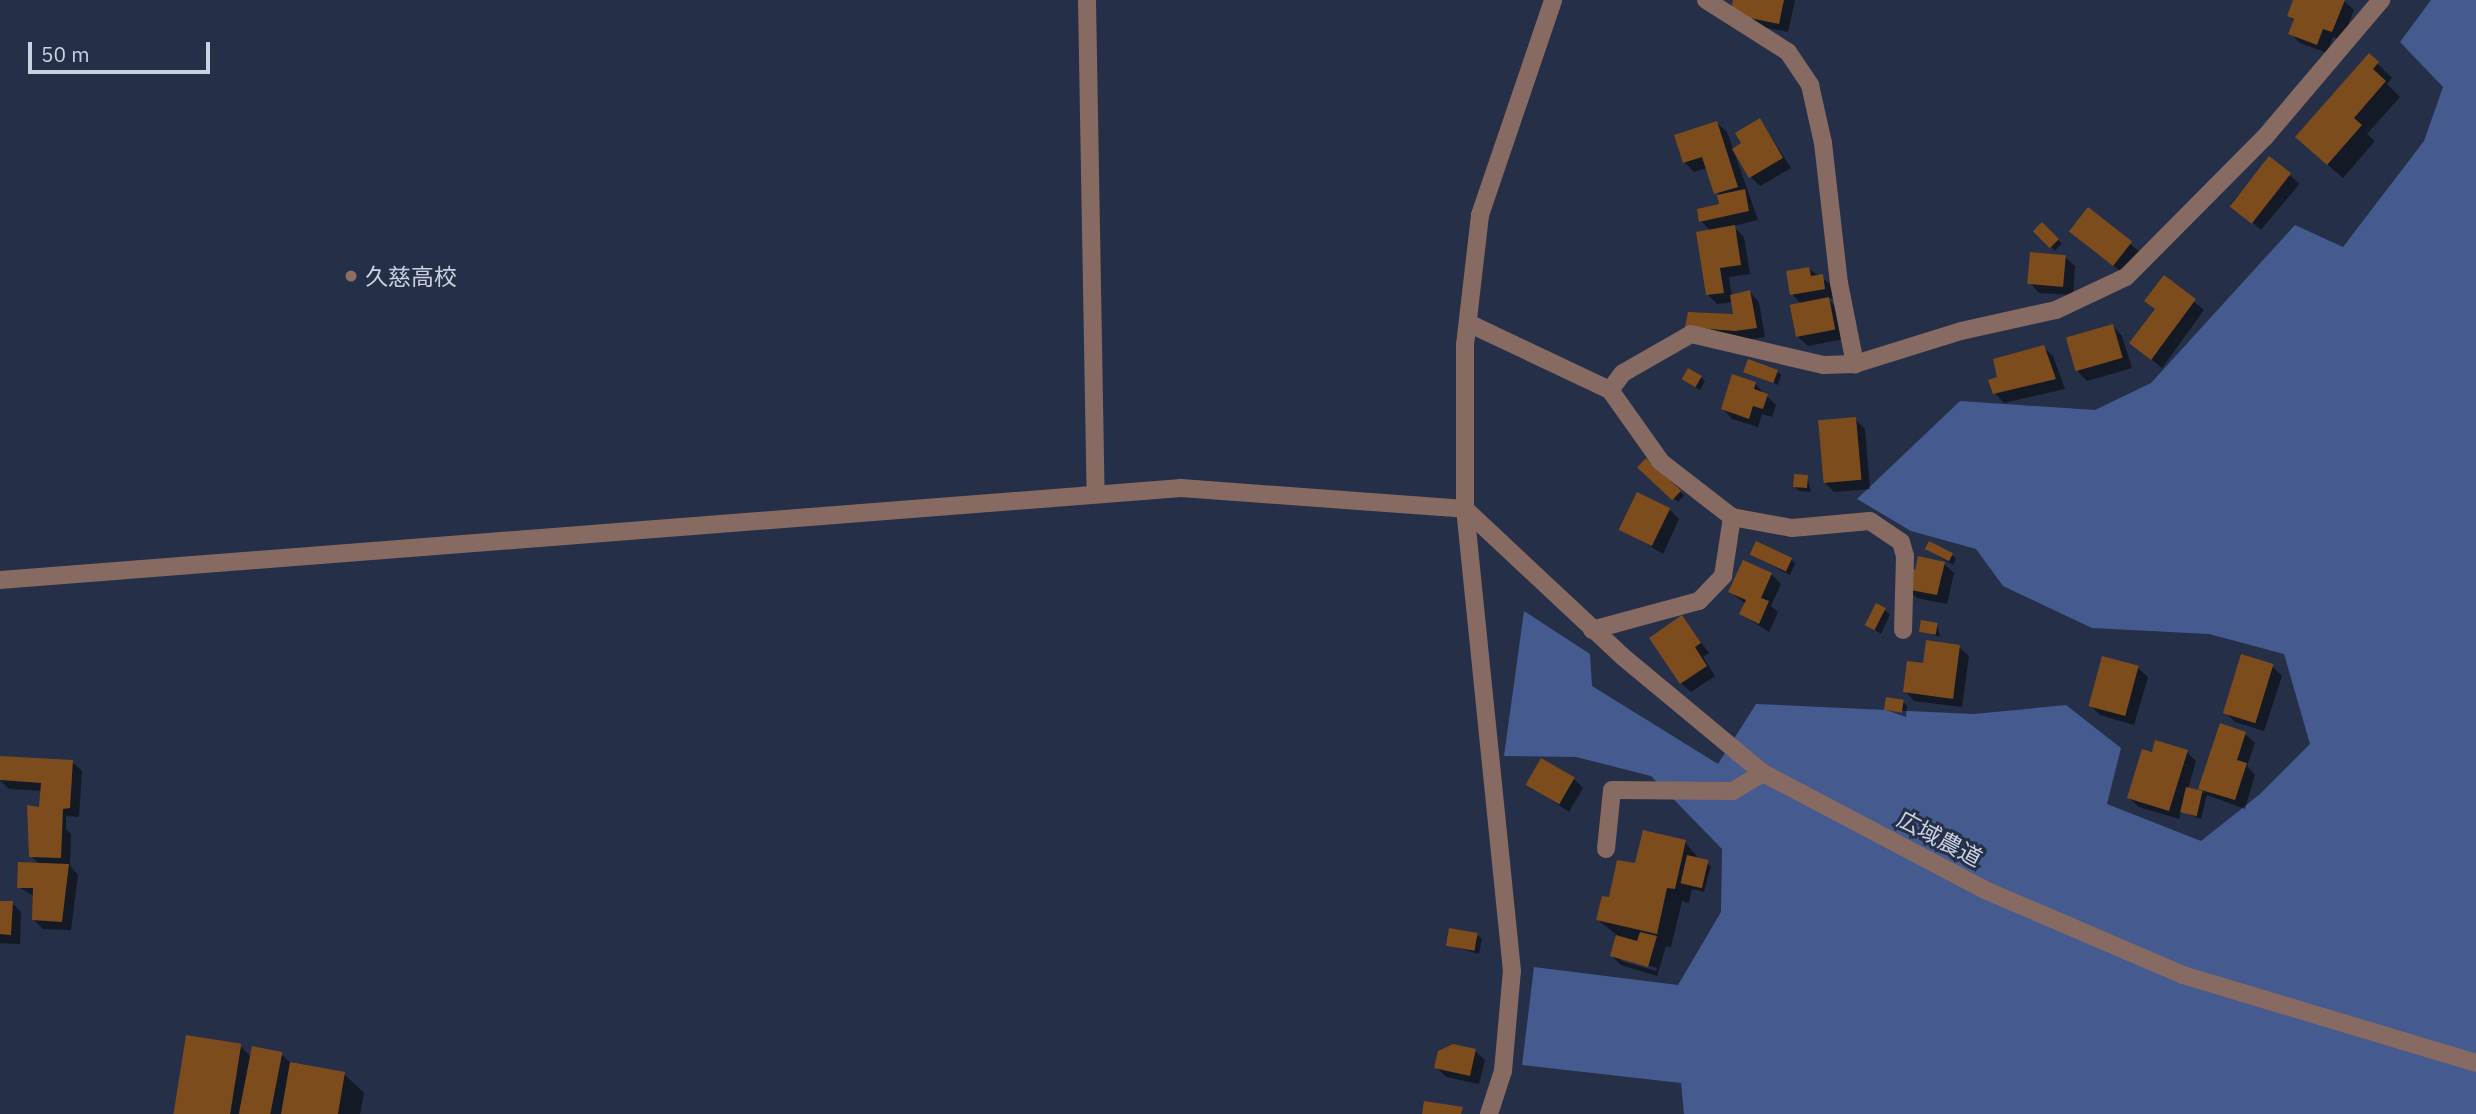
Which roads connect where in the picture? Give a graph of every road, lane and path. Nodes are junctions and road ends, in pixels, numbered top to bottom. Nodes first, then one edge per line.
1 (1087, 0) edge
2 (1553, 0) edge
3 (1706, 0) edge
4 (2381, 0) edge
5 (1468, 323) junction
6 (1855, 364) junction
7 (1609, 390) junction
8 (1096, 493) junction
9 (1465, 509) junction
10 (1732, 517) junction
11 (0, 580) edge
12 (1592, 630) junction
13 (1903, 630) dead end
14 (1763, 774) junction
15 (1606, 849) dead end
16 (2476, 1063) edge
17 (1489, 1114) edge

1 - 8 street
2 - 5 street
3 - 6 street
4 - 6 street
5 - 7 street
5 - 9 street
6 - 7 street
7 - 10 street
8 - 9 street
8 - 11 street
9 - 12 street, 広域農道
9 - 17 street
10 - 12 street
10 - 13 street
12 - 14 street, 広域農道
14 - 15 street
14 - 16 street, 広域農道

